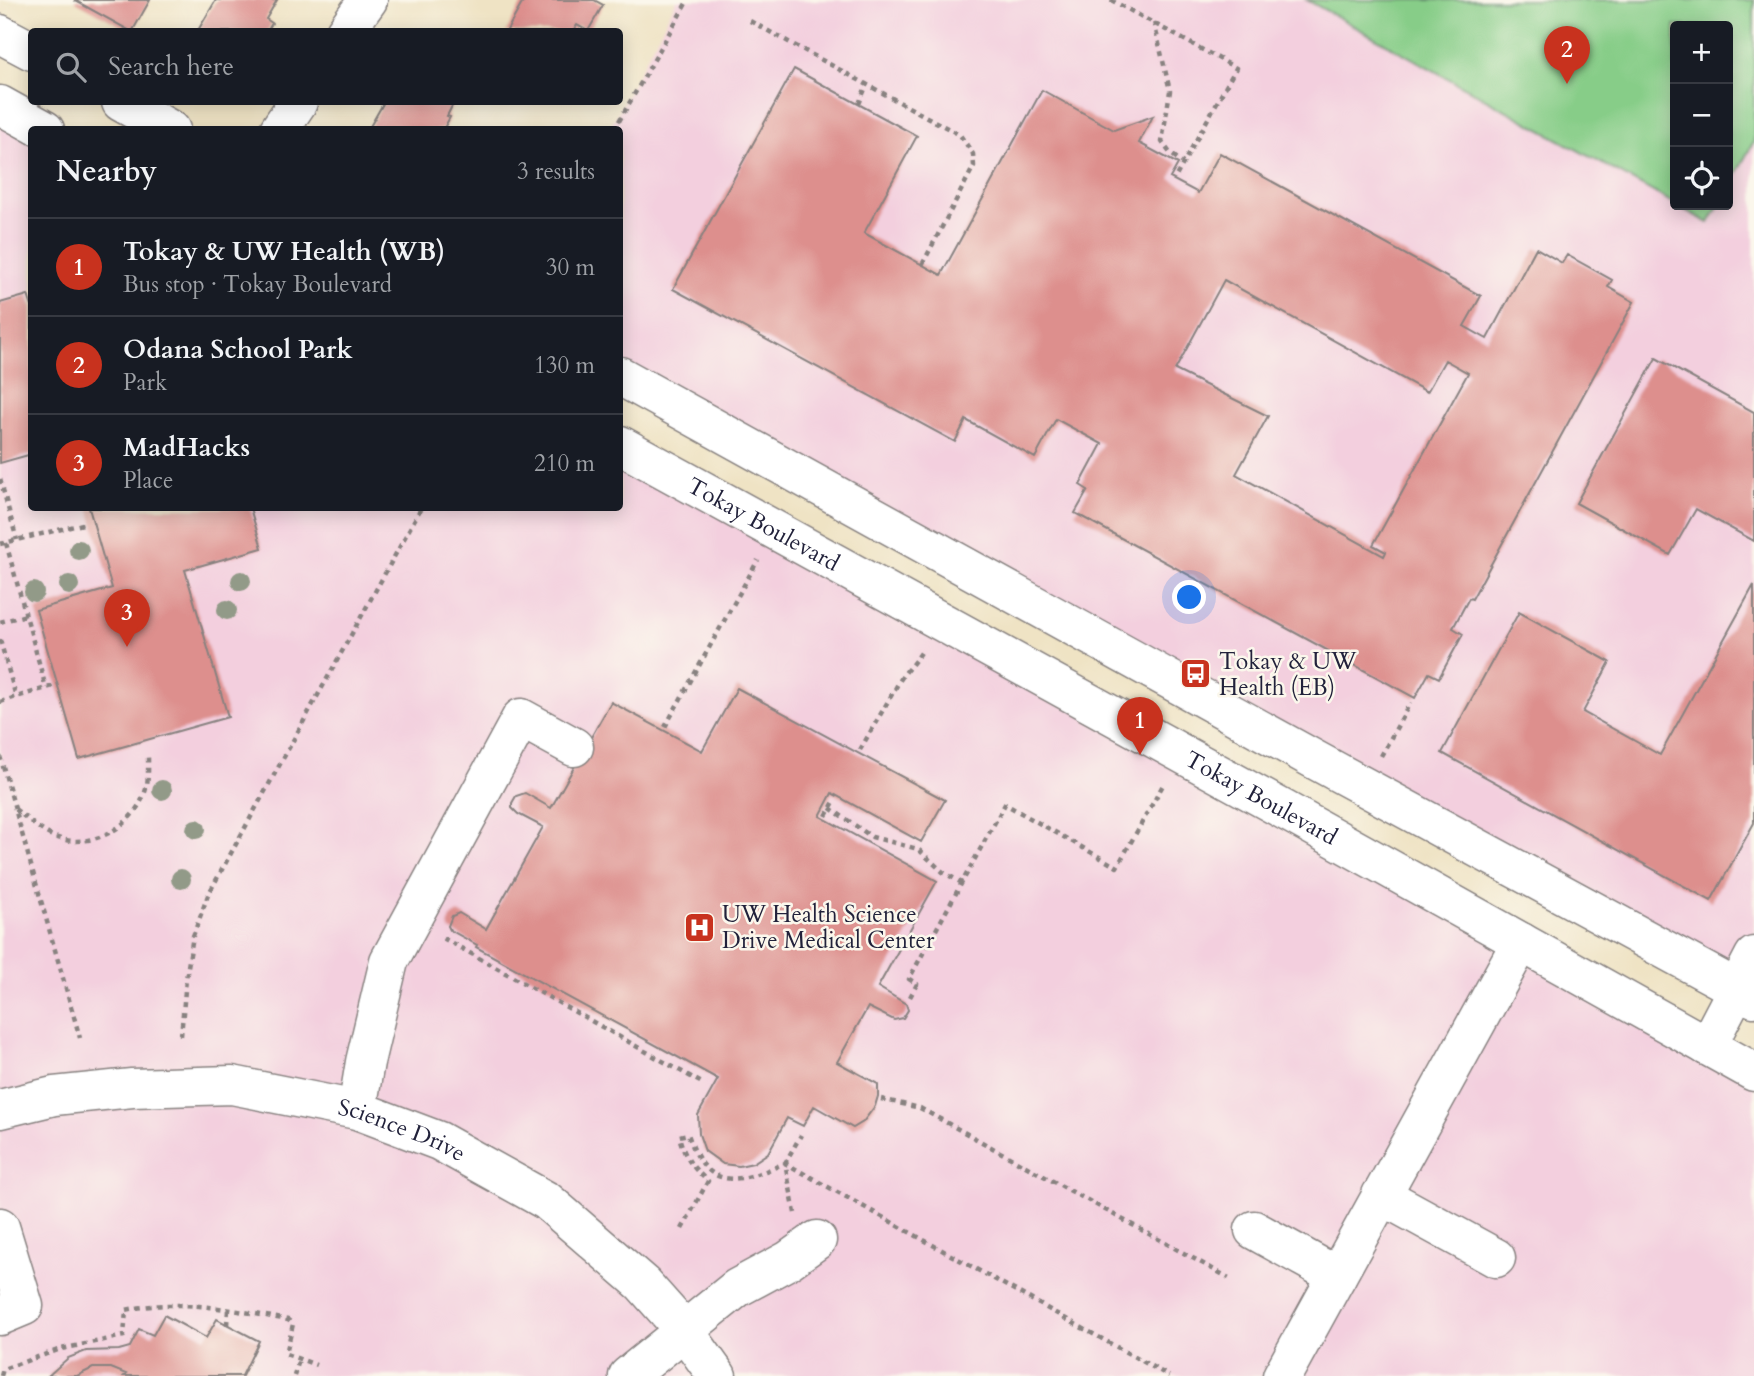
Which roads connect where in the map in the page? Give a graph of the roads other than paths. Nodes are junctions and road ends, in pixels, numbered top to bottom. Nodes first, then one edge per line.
1 (369, 0) edge
2 (348, 28) edge
3 (0, 34) edge
4 (28, 49) edge
5 (0, 105) edge
6 (126, 105) edge
7 (296, 105) edge
8 (38, 126) edge
9 (164, 126) edge
10 (282, 126) edge
11 (623, 378) edge
12 (623, 447) edge
13 (575, 747) dead end
14 (1521, 942) junction
15 (1748, 981) edge
16 (1707, 1046) junction
17 (1754, 1072) edge
18 (0, 1109) edge
19 (357, 1110) junction
20 (1381, 1195) junction
21 (0, 1227) edge
22 (1254, 1230) dead end
23 (804, 1231) road end
24 (1496, 1258) dead end
25 (1337, 1276) junction
26 (0, 1316) edge
27 (684, 1330) junction
28 (628, 1376) edge
29 (717, 1376) edge
30 (1282, 1376) edge

1 - 2 street
3 - 4 street
5 - 8 street
6 - 9 street
7 - 10 street
11 - 15 street
12 - 14 street, Tokay Boulevard
13 - 19 street
14 - 16 street, Tokay Boulevard
14 - 20 street
15 - 16 street
16 - 17 street, Tokay Boulevard
18 - 19 street, Science Drive
19 - 27 street, Science Drive
20 - 24 street
20 - 25 street
21 - 26 street
22 - 25 street
23 - 27 street
25 - 30 street
27 - 28 street
27 - 29 street, Science Drive

